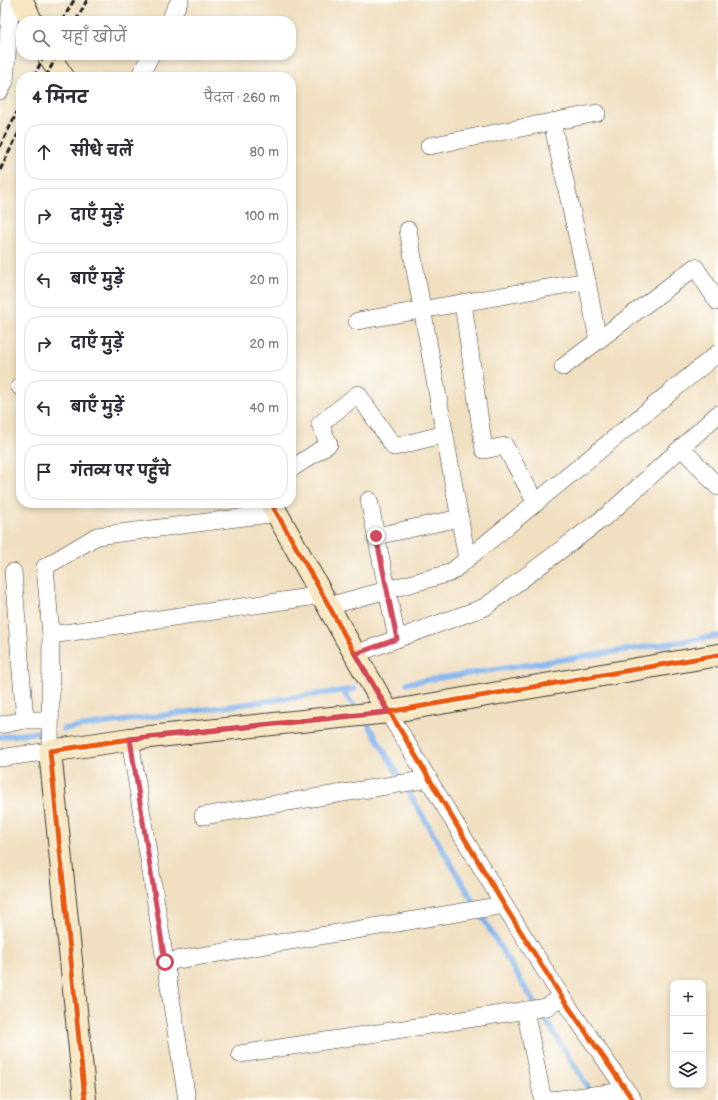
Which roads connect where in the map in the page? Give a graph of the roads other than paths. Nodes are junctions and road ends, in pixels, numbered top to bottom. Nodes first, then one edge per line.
1 (11, 0) edge
2 (22, 0) edge
3 (180, 0) edge
4 (29, 16) edge
5 (172, 16) edge
6 (51, 60) edge
7 (148, 60) edge
8 (60, 72) edge
9 (142, 72) edge
10 (0, 91) edge
11 (597, 114) dead end
12 (552, 122) junction
13 (429, 146) dead end
14 (408, 230) dead end
15 (587, 282) junction
16 (718, 302) edge
17 (462, 303) junction
18 (423, 310) junction
19 (357, 322) dead end
20 (598, 341) junction
21 (718, 353) edge
22 (563, 368) dead end
23 (718, 414) edge
24 (445, 434) junction
25 (682, 448) junction
26 (296, 466) edge
27 (718, 487) edge
28 (369, 500) dead end
29 (536, 503) junction
30 (274, 508) edge
31 (460, 518) junction
32 (376, 536) junction
33 (467, 559) junction
34 (13, 572) dead end
35 (387, 590) junction
36 (326, 600) junction
37 (51, 635) junction
38 (397, 639) junction
39 (355, 654) junction
40 (718, 655) edge
41 (388, 712) junction
42 (25, 720) junction
43 (50, 720) junction
44 (0, 725) edge
45 (130, 739) junction
46 (50, 751) junction
47 (0, 758) edge
48 (429, 779) junction
49 (203, 816) dead end
50 (504, 905) junction
51 (165, 962) junction
52 (561, 996) junction
53 (525, 1010) junction
54 (240, 1054) dead end
55 (629, 1096) edge
56 (85, 1100) edge
57 (187, 1100) edge
58 (543, 1100) edge
59 (551, 1100) edge

1 - 10 street
2 - 4 street
3 - 5 street
6 - 8 street
7 - 9 street
11 - 12 street
12 - 13 street
12 - 15 street
14 - 18 street
15 - 17 street
15 - 20 street
16 - 20 street
17 - 18 street
17 - 29 street
18 - 19 street
18 - 24 street
20 - 22 street
21 - 29 street
23 - 25 street
24 - 26 street
24 - 31 street
25 - 27 street
25 - 38 street
28 - 32 street
29 - 33 street
30 - 36 street
30 - 37 street
31 - 32 street
31 - 33 street
32 - 35 street
33 - 35 street
34 - 42 street
35 - 36 street
35 - 38 street
36 - 37 street
36 - 39 street
37 - 43 street
38 - 39 street
39 - 41 street
40 - 41 street
41 - 45 street
41 - 48 street
42 - 43 street
42 - 44 street
43 - 46 street
45 - 46 street
45 - 51 street
46 - 47 street
46 - 56 street
48 - 49 street
48 - 50 street
50 - 51 street
50 - 52 street
51 - 57 street
52 - 53 street
52 - 55 street
53 - 54 street
53 - 58 street
55 - 59 street

